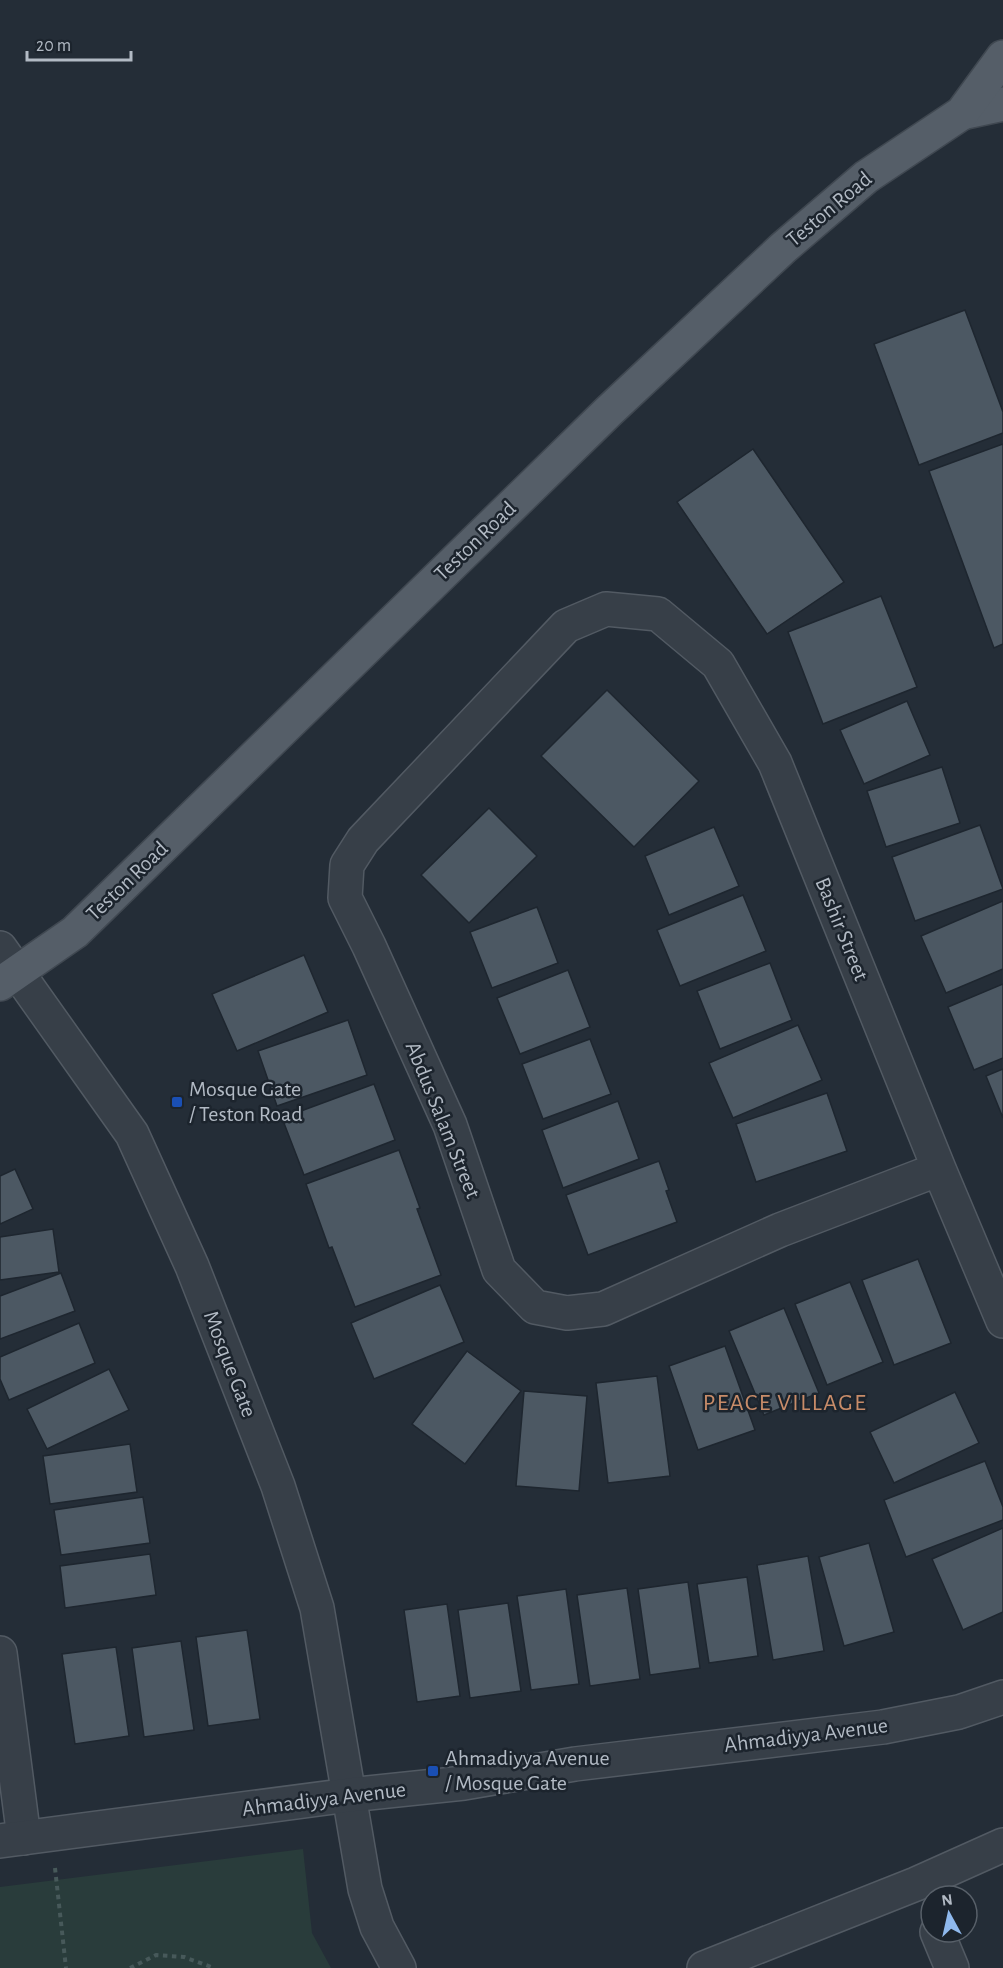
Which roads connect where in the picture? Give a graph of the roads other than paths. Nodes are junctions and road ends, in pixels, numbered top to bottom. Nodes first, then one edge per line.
1 (1003, 57) edge
2 (1003, 104) edge
3 (962, 113) junction
4 (606, 609) joint
5 (5, 968) edge
6 (939, 1169) junction
7 (1003, 1322) edge
8 (0, 1653) edge
9 (1003, 1697) edge
10 (349, 1795) junction
11 (25, 1838) edge
12 (1003, 1845) edge
13 (916, 1884) junction
14 (919, 1891) edge
15 (942, 1944) edge
16 (399, 1968) edge
17 (704, 1968) edge
18 (952, 1968) edge

1 - 3 main road, Teston Road
2 - 3 main road, Teston Road
3 - 5 main road, Teston Road
4 - 6 street, Bashir Street
4 - 6 street, Abdus Salam Street
5 - 10 street, Mosque Gate
6 - 7 street, Bashir Street
8 - 11 street
9 - 10 street, Ahmadiyya Avenue
10 - 11 street, Ahmadiyya Avenue
10 - 16 street, Mosque Gate
12 - 13 street
13 - 14 street
13 - 17 street
15 - 18 street

